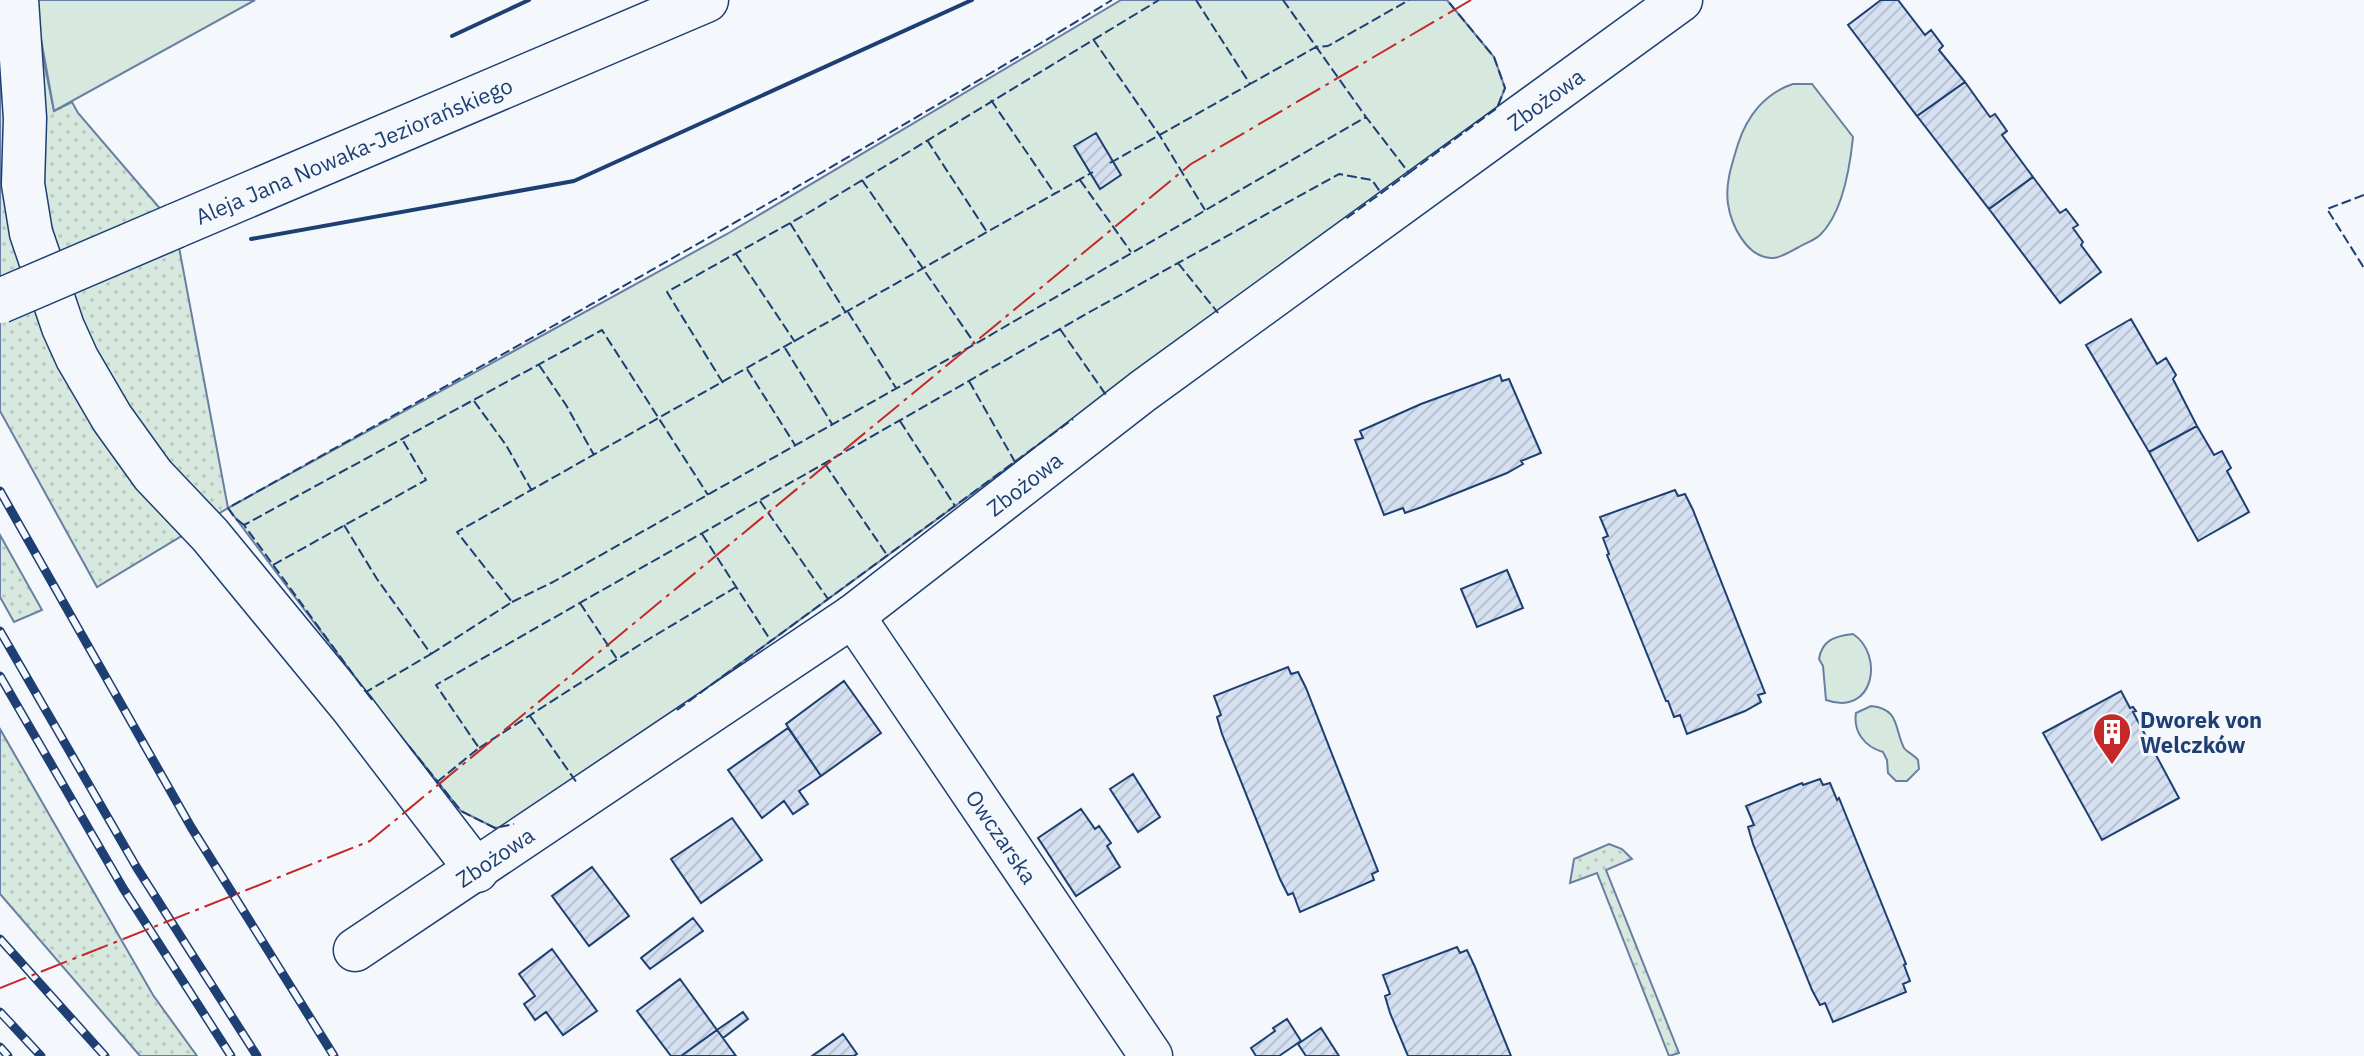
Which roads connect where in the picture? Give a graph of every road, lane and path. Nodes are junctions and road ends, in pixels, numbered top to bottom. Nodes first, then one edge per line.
1 (17, 0) edge
2 (706, 0) edge
3 (1681, 0) edge
4 (0, 301) edge
5 (853, 616) junction
6 (477, 871) junction
7 (355, 950) dead end
8 (1151, 1056) edge

1 - 6 street
2 - 4 main road, Aleja Jana Nowaka-Jeziorańskiego, bridge
3 - 5 street, Zbożowa
5 - 6 street, Zbożowa
5 - 8 street, Owczarska
6 - 7 street, Zbożowa

